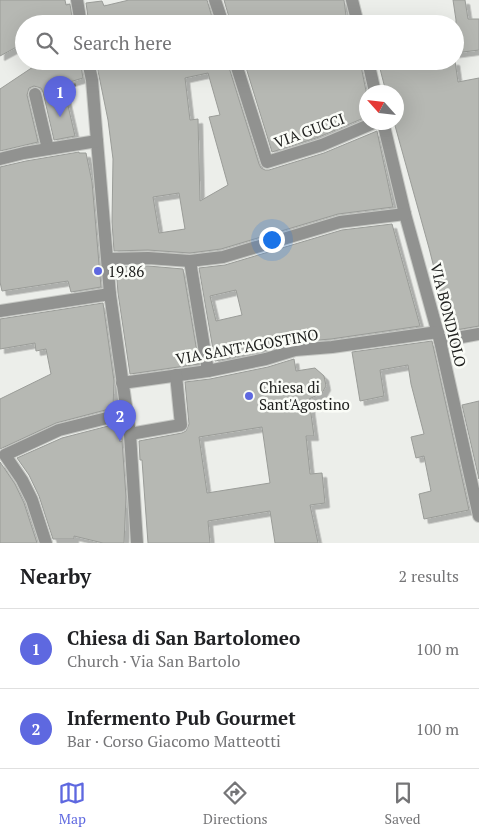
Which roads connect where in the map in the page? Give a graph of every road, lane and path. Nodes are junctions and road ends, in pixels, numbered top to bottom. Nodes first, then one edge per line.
1 (216, 0) edge
2 (352, 0) edge
3 (80, 1) edge
4 (81, 15) edge
5 (220, 15) edge
6 (356, 15) edge
7 (90, 70) edge
8 (238, 70) edge
9 (370, 70) edge
10 (92, 80) junction
11 (373, 85) edge
12 (35, 94) joint
13 (359, 129) edge
14 (385, 130) edge
15 (98, 141) junction
16 (48, 149) junction
17 (0, 160) edge
18 (405, 214) junction
19 (108, 259) junction
20 (190, 261) junction
21 (110, 294) junction
22 (0, 311) edge
23 (479, 334) edge
24 (439, 337) junction
25 (208, 371) junction
26 (176, 375) junction
27 (122, 383) junction
28 (127, 414) junction
29 (130, 434) junction
30 (479, 516) edge
31 (46, 543) edge
32 (137, 543) edge

1 - 5 street
2 - 6 street
3 - 4 street
7 - 10 street
8 - 13 street, VIA GUCCI
9 - 11 street
10 - 12 path
10 - 15 street
12 - 16 street
14 - 18 street, VIA BONDIOLO
15 - 16 street
15 - 19 street
16 - 17 street
18 - 20 street
18 - 24 street, VIA BONDIOLO
19 - 20 street
19 - 21 street
20 - 25 street
21 - 22 street
21 - 27 street
23 - 24 street, VIA SANT'AGOSTINO
24 - 25 street, VIA SANT'AGOSTINO
24 - 30 street, VIA BONDIOLO
25 - 26 street, VIA SANT'AGOSTINO
26 - 27 street, VIA SANT'AGOSTINO
26 - 29 street
27 - 28 street
28 - 29 street
28 - 31 street
29 - 32 street

